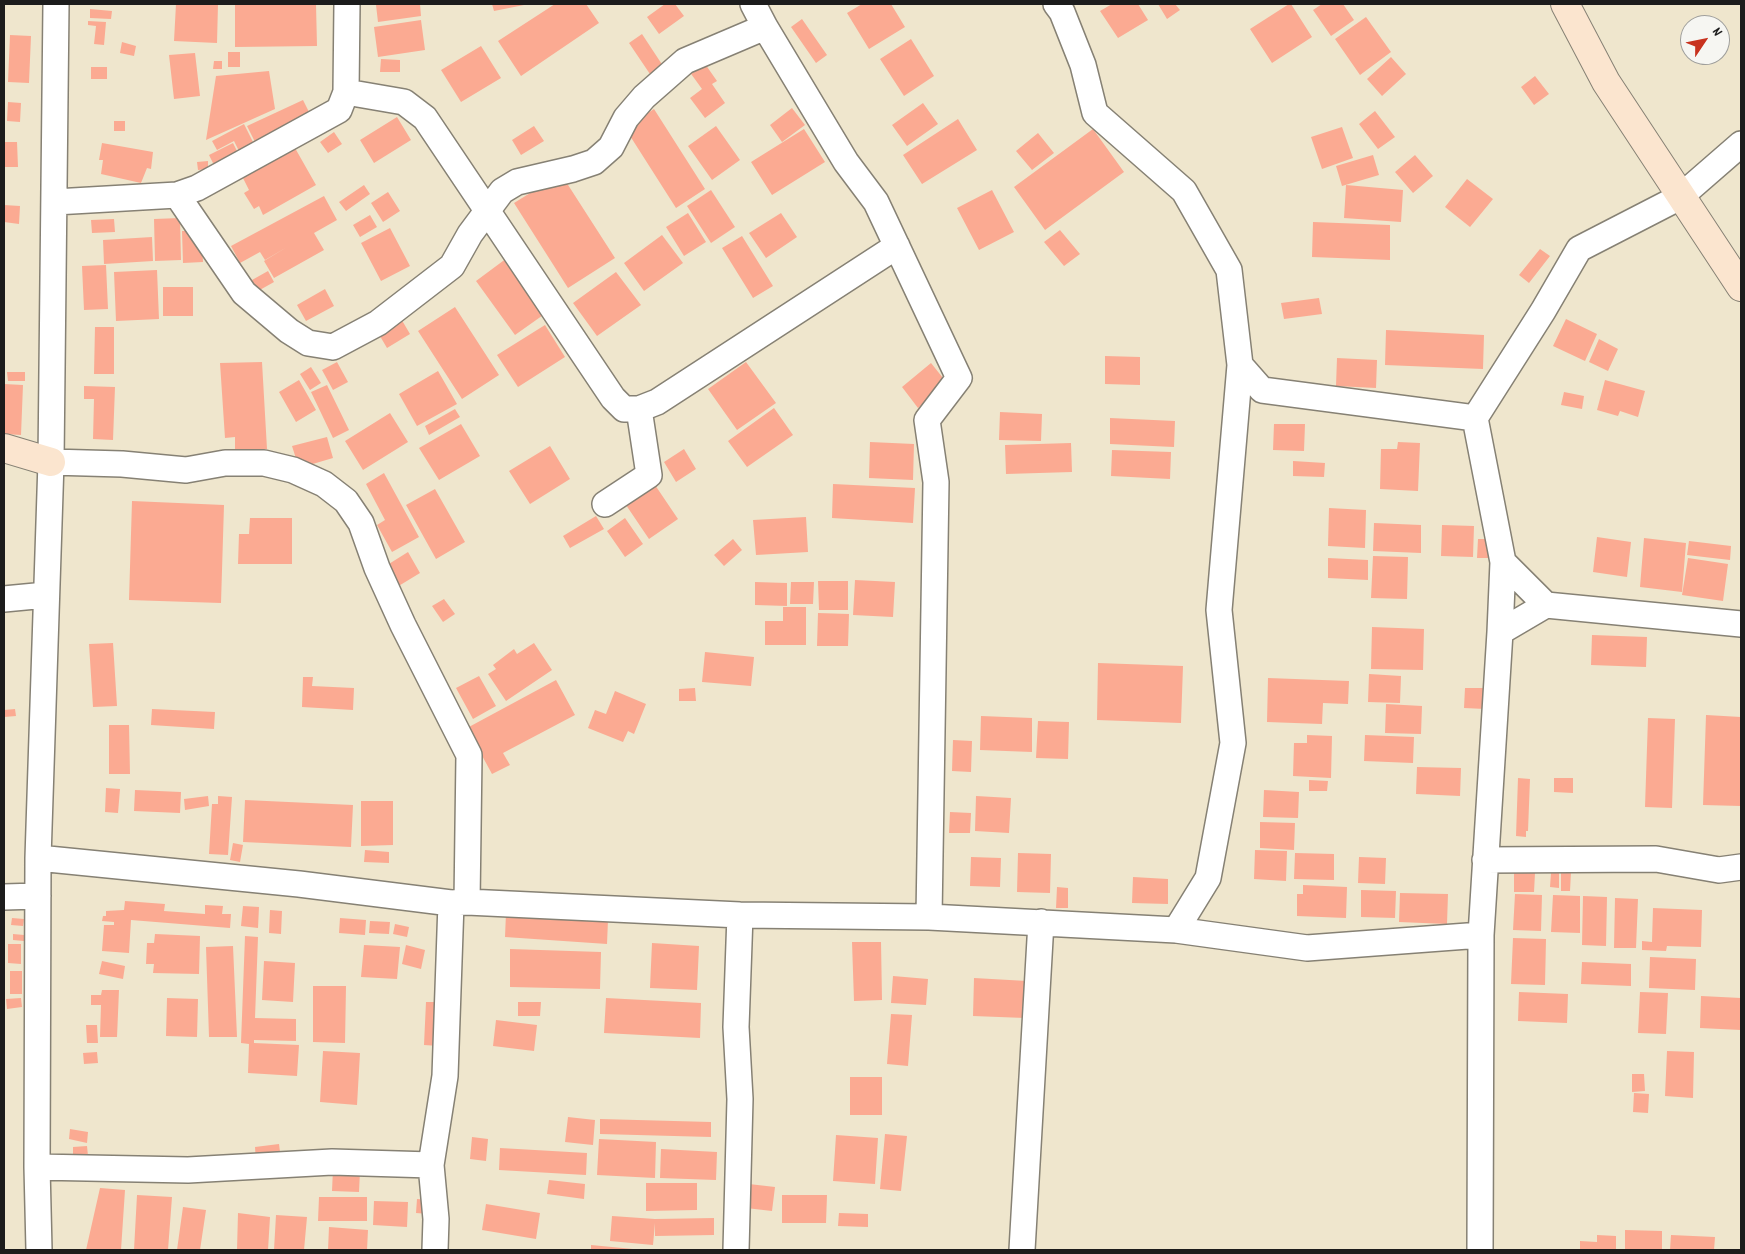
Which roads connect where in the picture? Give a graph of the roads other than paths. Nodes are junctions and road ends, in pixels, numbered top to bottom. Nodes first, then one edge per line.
1 (56, 4) edge
2 (347, 4) edge
3 (753, 4) edge
4 (1056, 4) edge
5 (1565, 4) edge
6 (765, 27) junction
7 (346, 92) junction
8 (1741, 144) edge
9 (177, 195) junction
10 (1680, 197) junction
11 (55, 202) junction
12 (488, 209) junction
13 (896, 246) junction
14 (1741, 287) edge
15 (1240, 365) junction
16 (639, 410) junction
17 (1474, 418) junction
18 (4, 448) edge
19 (51, 462) junction
20 (605, 504) dead end
21 (1502, 562) junction
22 (46, 595) junction
23 (4, 599) edge
24 (1546, 604) junction
25 (1741, 624) edge
26 (1500, 632) junction
27 (38, 858) junction
28 (1485, 860) junction
29 (1741, 867) edge
30 (38, 896) junction
31 (4, 897) edge
32 (459, 903) junction
33 (740, 915) junction
34 (929, 916) junction
35 (1041, 922) junction
36 (1176, 930) junction
37 (1481, 935) junction
38 (431, 1165) junction
39 (36, 1167) junction
40 (39, 1250) edge
41 (435, 1250) edge
42 (736, 1250) edge
43 (1022, 1250) edge
44 (1480, 1250) edge

1 - 11 street
2 - 7 street
3 - 6 street
4 - 15 street
5 - 10 street
6 - 12 street
6 - 13 street
7 - 9 street
7 - 12 street
8 - 10 street
9 - 11 street
9 - 12 street
10 - 14 street
10 - 17 street
11 - 19 street
12 - 16 street
13 - 16 street
13 - 34 street
15 - 17 street
15 - 36 street
16 - 20 street
17 - 21 street
18 - 19 street
19 - 22 street
19 - 32 street
21 - 24 street
21 - 26 street
22 - 23 street
22 - 27 street
24 - 25 street
24 - 26 street
26 - 28 street
27 - 30 street
27 - 32 street
28 - 29 street
28 - 37 street
30 - 31 street
30 - 39 street
32 - 33 street
32 - 38 street
33 - 34 street
33 - 42 street
34 - 35 street
35 - 36 street
35 - 43 street
36 - 37 street
37 - 44 street
38 - 39 street
38 - 41 street
39 - 40 street

